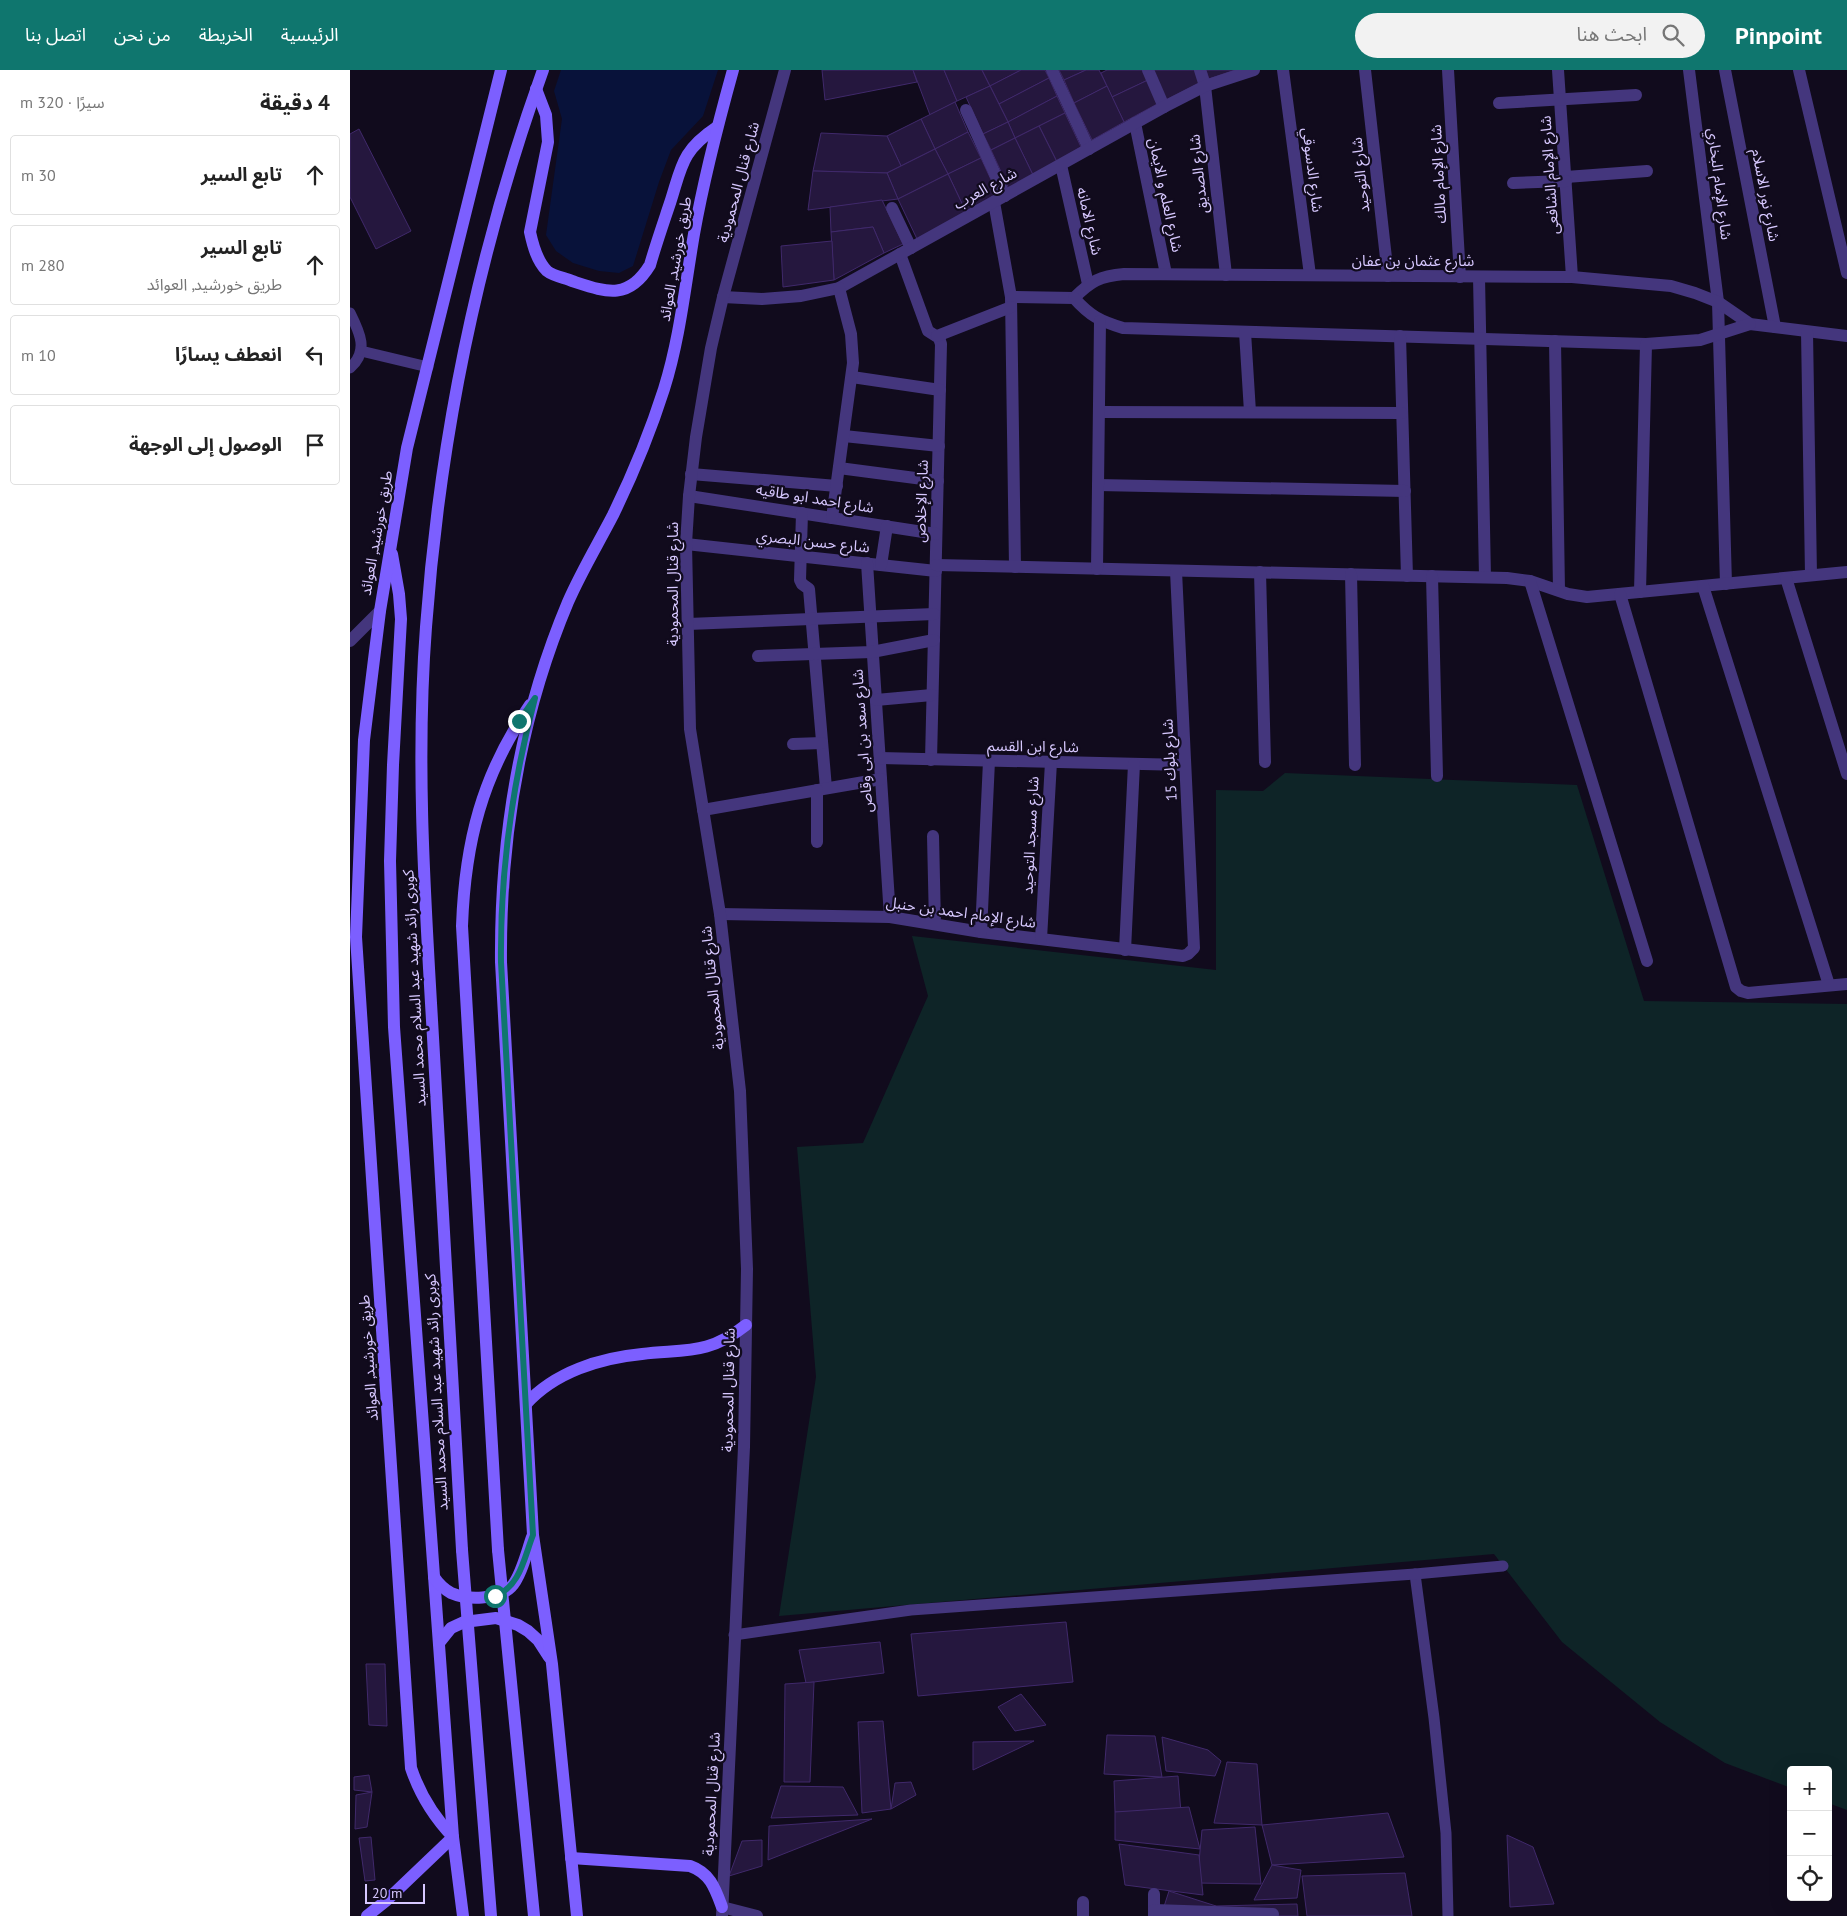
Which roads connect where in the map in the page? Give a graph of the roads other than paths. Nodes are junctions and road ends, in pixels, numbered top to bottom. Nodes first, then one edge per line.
1 (501, 70) edge
2 (543, 70) edge
3 (733, 70) edge
4 (786, 70) edge
5 (1052, 70) edge
6 (1148, 70) edge
7 (1200, 70) edge
8 (1254, 70) edge
9 (1283, 70) edge
10 (1365, 70) edge
11 (1448, 70) edge
12 (1558, 70) edge
13 (1689, 70) edge
14 (1725, 70) edge
15 (1799, 70) edge
16 (1205, 86) junction
17 (536, 89) junction
18 (1636, 95) dead end
19 (1560, 99) junction
20 (1499, 103) dead end
21 (1164, 106) junction
22 (966, 110) dead end
23 (1135, 123) junction
24 (717, 127) junction
25 (1089, 149) junction
26 (1061, 165) junction
27 (1647, 171) dead end
28 (1566, 179) junction
29 (1514, 183) dead end
30 (1000, 199) junction
31 (892, 208) dead end
32 (905, 251) junction
33 (1847, 273) edge
34 (1166, 274) junction
35 (1226, 275) junction
36 (1310, 275) junction
37 (1388, 276) junction
38 (1460, 276) junction
39 (1478, 277) junction
40 (1572, 277) junction
41 (1088, 284) junction
42 (839, 288) junction
43 (723, 297) junction
44 (1074, 298) junction
45 (1011, 302) junction
46 (1718, 302) junction
47 (350, 314) edge
48 (1100, 321) junction
49 (1750, 324) junction
50 (1775, 327) junction
51 (1245, 332) junction
52 (1807, 332) junction
53 (1720, 335) junction
54 (937, 336) junction
55 (1400, 336) junction
56 (1847, 336) edge
57 (1480, 339) junction
58 (1555, 341) junction
59 (1646, 344) junction
60 (361, 351) junction
61 (428, 367) junction
62 (350, 368) edge
63 (852, 377) junction
64 (940, 390) junction
65 (1099, 412) junction
66 (1250, 412) junction
67 (1402, 413) junction
68 (844, 436) junction
69 (939, 446) junction
70 (839, 468) junction
71 (691, 474) junction
72 (938, 481) junction
73 (1098, 485) junction
74 (837, 486) junction
75 (1405, 491) junction
76 (689, 496) junction
77 (802, 513) junction
78 (832, 518) junction
79 (887, 526) junction
80 (936, 534) junction
81 (686, 544) junction
82 (391, 546) junction
83 (801, 556) junction
84 (867, 564) junction
85 (882, 565) junction
86 (1015, 567) junction
87 (936, 568) junction
88 (1097, 569) junction
89 (1176, 570) junction
90 (1260, 572) junction
91 (1847, 572) edge
92 (1351, 574) junction
93 (1811, 575) junction
94 (1407, 576) junction
95 (1432, 576) junction
96 (1485, 577) junction
97 (1786, 578) junction
98 (1530, 581) junction
99 (1726, 584) junction
100 (1703, 586) junction
101 (1558, 590) junction
102 (1640, 592) junction
103 (1620, 594) junction
104 (380, 611) junction
105 (934, 614) junction
106 (870, 617) junction
107 (812, 619) junction
108 (688, 624) junction
109 (934, 640) junction
110 (350, 641) edge
111 (872, 652) junction
112 (815, 654) junction
113 (758, 656) dead end
114 (932, 696) junction
115 (535, 698) junction
116 (876, 700) junction
117 (822, 743) junction
118 (793, 744) dead end
119 (880, 758) junction
120 (930, 760) junction
121 (989, 761) junction
122 (1050, 762) junction
123 (1266, 762) dead end
124 (1134, 764) junction
125 (1185, 765) junction
126 (1356, 765) dead end
127 (1847, 774) edge
128 (1437, 776) dead end
129 (881, 779) junction
130 (822, 789) junction
131 (703, 810) junction
132 (933, 836) dead end
133 (817, 842) dead end
134 (720, 914) junction
135 (890, 917) junction
136 (935, 924) junction
137 (981, 932) junction
138 (1041, 939) junction
139 (1194, 948) joint
140 (1125, 950) junction
141 (1647, 961) dead end
142 (1847, 984) edge
143 (1829, 985) junction
144 (746, 1325) junction
145 (526, 1404) junction
146 (533, 1535) junction
147 (1503, 1566) dead end
148 (1415, 1574) junction
149 (434, 1577) junction
150 (734, 1636) junction
151 (438, 1643) junction
152 (552, 1664) junction
153 (453, 1837) junction
154 (572, 1858) junction
155 (1154, 1894) dead end
156 (1083, 1902) dead end
157 (722, 1911) edge
158 (1154, 1913) edge
159 (1274, 1914) dead end
160 (367, 1916) edge
161 (463, 1916) edge
162 (491, 1916) edge
163 (534, 1916) edge
164 (577, 1916) edge
165 (757, 1916) edge
166 (1083, 1916) edge
167 (1448, 1916) edge

1 - 61 main road, طريق خورشيد, العوائد
2 - 17 main road, كوبرى رائد شهيد عبد السلام محمد السيد
3 - 24 main road, طريق خورشيد, العوائد
4 - 43 street, شارع قنال المحمودية
5 - 25 street
6 - 21 street
7 - 16 street, شارع الصديق
8 - 16 street, شارع العرب
9 - 36 street, شارع الدسوقي
10 - 37 street, شارع التوحيد
11 - 38 street, شارع الإمام مالك
12 - 19 street, شارع الإمام الشافعى
13 - 46 street, شارع الإمام البخاري
14 - 50 street, شارع نور الاسلام
15 - 33 street
16 - 21 street, شارع العرب
16 - 35 street, شارع الصديق
17 - 24 main road
17 - 162 main road, كوبرى رائد شهيد عبد السلام محمد السيد, bridge
18 - 19 street
19 - 20 street
19 - 28 street, شارع الإمام الشافعى
21 - 23 street, شارع العرب
22 - 30 street
23 - 25 street, شارع العرب
23 - 34 street, شارع العلم و الايمان
24 - 115 main road, طريق خورشيد, العوائد
25 - 26 street, شارع العرب
26 - 30 street, شارع العرب
26 - 41 street, شارع الامانه
27 - 28 street
28 - 29 street
28 - 40 street, شارع الإمام الشافعى
30 - 32 street, شارع العرب
30 - 45 street
31 - 32 street, شارع الإخلاص
32 - 42 street, شارع العرب
32 - 54 street, شارع الإخلاص
34 - 35 street, شارع عثمان بن عفان
34 - 41 street, شارع عثمان بن عفان
35 - 36 street, شارع عثمان بن عفان
36 - 37 street, شارع عثمان بن عفان
37 - 38 street, شارع عثمان بن عفان
38 - 39 street, شارع عثمان بن عفان
39 - 40 street, شارع عثمان بن عفان
39 - 57 street
40 - 46 street, شارع عثمان بن عفان
41 - 44 street, شارع عثمان بن عفان
42 - 43 street, شارع العرب
42 - 63 street
43 - 71 street, شارع قنال المحمودية
44 - 45 street
44 - 48 street, شارع عثمان بن عفان
45 - 54 street
45 - 86 street
46 - 49 street, شارع عثمان بن عفان
46 - 53 street, شارع الإمام البخاري
47 - 60 lane
48 - 51 street, شارع عثمان بن عفان
48 - 65 street
49 - 50 street, شارع عثمان بن عفان
49 - 53 street, شارع عثمان بن عفان
50 - 52 street, شارع عثمان بن عفان
51 - 55 street, شارع عثمان بن عفان
51 - 66 street
52 - 56 street, شارع عثمان بن عفان
52 - 93 street
53 - 59 street, شارع عثمان بن عفان
53 - 99 street, شارع الإمام البخاري
54 - 64 street, شارع الإخلاص
55 - 57 street, شارع عثمان بن عفان
55 - 67 street
57 - 58 street, شارع عثمان بن عفان
57 - 96 street
58 - 59 street, شارع عثمان بن عفان
58 - 101 street
59 - 102 street
60 - 61 lane
60 - 62 lane
61 - 82 main road, طريق خورشيد, العوائد
63 - 64 street
63 - 68 street
64 - 69 street, شارع الإخلاص
65 - 66 street
65 - 73 street
66 - 67 street
67 - 75 street
68 - 69 street
68 - 70 street
69 - 72 street, شارع الإخلاص
70 - 72 street
70 - 74 street
71 - 74 street
71 - 76 street, شارع قنال المحمودية
72 - 80 street, شارع الإخلاص
73 - 75 street
73 - 88 street
74 - 78 street
75 - 94 street
76 - 77 street, شارع احمد ابو طاقيه
76 - 81 street, شارع قنال المحمودية
77 - 78 street, شارع احمد ابو طاقيه
77 - 83 street
78 - 79 street, شارع احمد ابو طاقيه
79 - 80 street, شارع احمد ابو طاقيه
79 - 85 street
80 - 87 street, شارع الإخلاص
81 - 83 street, شارع حسن البصري
81 - 108 street, شارع قنال المحمودية
82 - 104 main road, طريق خورشيد, العوائد
82 - 149 main road
83 - 84 street, شارع حسن البصري
83 - 107 street
84 - 85 street, شارع حسن البصري
84 - 106 street, شارع سعد بن ابى وقاص
85 - 87 street, شارع حسن البصري
86 - 87 street, شارع حسن البصري
86 - 88 street, شارع حسن البصري
87 - 105 street, شارع الإخلاص
88 - 89 street, شارع حسن البصري
89 - 90 street, شارع حسن البصري
89 - 125 street, شارع بلوك 15
90 - 92 street, شارع حسن البصري
90 - 123 street
91 - 93 street, شارع حسن البصري
92 - 94 street, شارع حسن البصري
92 - 126 street
93 - 97 street, شارع حسن البصري
94 - 95 street, شارع حسن البصري
95 - 96 street, شارع حسن البصري
95 - 128 street
96 - 98 street, شارع حسن البصري
97 - 99 street, شارع حسن البصري
97 - 127 street
98 - 101 street, شارع حسن البصري
98 - 141 street
99 - 100 street, شارع حسن البصري
100 - 102 street, شارع حسن البصري
100 - 143 street
101 - 103 street, شارع حسن البصري
102 - 103 street, شارع حسن البصري
103 - 143 street
104 - 110 street
104 - 153 main road, طريق خورشيد, العوائد
105 - 106 street
105 - 109 street, شارع الإخلاص
106 - 107 street
106 - 111 street, شارع سعد بن ابى وقاص
107 - 108 street
107 - 112 street
108 - 131 street, شارع قنال المحمودية
109 - 111 street
109 - 114 street, شارع الإخلاص
111 - 112 street
111 - 116 street, شارع سعد بن ابى وقاص
112 - 113 street
112 - 117 street
114 - 116 street
114 - 120 street, شارع الإخلاص
115 - 145 main road, طريق خورشيد, العوائد
115 - 163 main road, bridge
116 - 119 street, شارع سعد بن ابى وقاص
117 - 118 street
117 - 130 street
119 - 120 street, شارع ابن القسم
119 - 129 street, شارع سعد بن ابى وقاص
120 - 121 street, شارع ابن القسم
121 - 122 street, شارع ابن القسم
121 - 137 street
122 - 124 street, شارع ابن القسم
122 - 138 street, شارع مسجد التوحيد
124 - 125 street, شارع ابن القسم
124 - 140 street
125 - 139 street, شارع بلوك 15
129 - 130 street
129 - 135 street, شارع سعد بن ابى وقاص
130 - 131 street
130 - 133 street
131 - 134 street, شارع قنال المحمودية
132 - 136 street
134 - 135 street, شارع الإمام احمد بن حنبل
134 - 144 street, شارع قنال المحمودية
135 - 136 street, شارع الإمام احمد بن حنبل
136 - 137 street, شارع الإمام احمد بن حنبل
137 - 138 street, شارع الإمام احمد بن حنبل
138 - 140 street, شارع الإمام احمد بن حنبل
139 - 140 street, شارع الإمام احمد بن حنبل
142 - 143 street
144 - 145 main road
144 - 150 street, شارع قنال المحمودية
145 - 146 main road, طريق خورشيد, العوائد
146 - 149 main road
146 - 152 main road
147 - 148 lane
148 - 150 lane
148 - 167 lane
149 - 151 main road
150 - 157 street, شارع قنال المحمودية
151 - 152 main road
151 - 153 main road
152 - 154 main road
153 - 160 main road
153 - 161 main road
154 - 157 main road
154 - 164 main road
155 - 158 street
156 - 166 street
157 - 165 street
158 - 159 street

